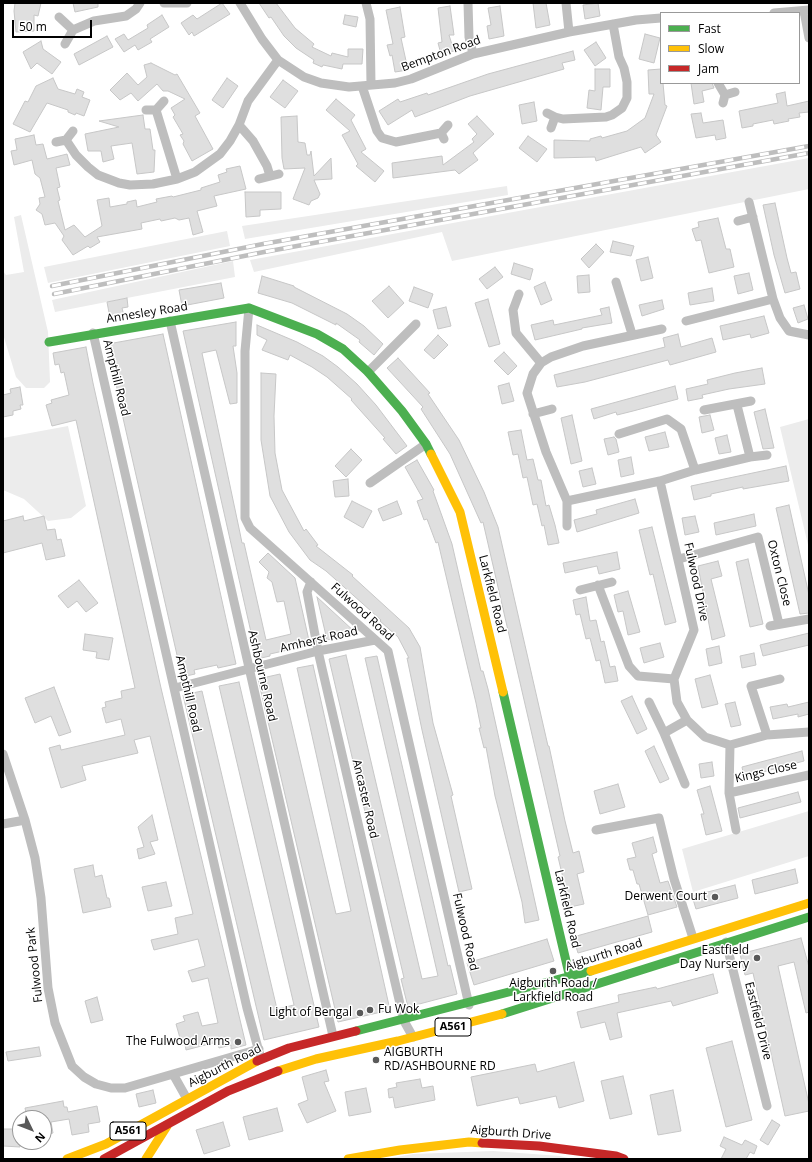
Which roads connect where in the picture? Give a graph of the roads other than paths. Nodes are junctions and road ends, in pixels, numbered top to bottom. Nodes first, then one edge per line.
1 (140, 3) edge
2 (164, 3) edge
3 (187, 3) edge
4 (240, 3) edge
5 (366, 3) edge
6 (468, 3) edge
7 (566, 3) edge
8 (806, 10) edge
9 (785, 12) edge
10 (59, 17) dead end
11 (660, 18) edge
12 (613, 24) junction
13 (73, 30) junction
14 (569, 32) junction
15 (809, 38) edge
16 (65, 44) dead end
17 (473, 54) junction
18 (278, 60) junction
19 (718, 84) edge
20 (366, 86) junction
21 (735, 92) dead end
22 (164, 101) dead end
23 (146, 110) dead end
24 (156, 110) junction
25 (239, 125) junction
26 (448, 125) dead end
27 (551, 128) dead end
28 (73, 131) dead end
29 (66, 140) junction
30 (56, 142) dead end
31 (279, 174) dead end
32 (270, 176) junction
33 (177, 179) junction
34 (259, 179) dead end
35 (749, 202) dead end
36 (753, 217) junction
37 (738, 221) dead end
38 (616, 282) dead end
39 (519, 294) dead end
40 (773, 299) junction
41 (248, 308) junction
42 (170, 321) junction
43 (686, 321) dead end
44 (416, 324) dead end
45 (662, 329) dead end
46 (93, 333) junction
47 (632, 334) junction
48 (809, 335) edge
49 (49, 342) dead end
50 (541, 363) junction
51 (368, 372) junction
52 (751, 401) dead end
53 (737, 405) junction
54 (552, 410) dead end
55 (704, 410) dead end
56 (533, 414) junction
57 (619, 434) dead end
58 (426, 444) junction
59 (767, 455) dead end
60 (750, 457) junction
61 (695, 470) junction
62 (660, 481) junction
63 (370, 483) dead end
64 (567, 501) junction
65 (567, 526) dead end
66 (679, 559) junction
67 (311, 582) junction
68 (612, 582) dead end
69 (598, 585) junction
70 (580, 590) dead end
71 (809, 619) edge
72 (779, 624) junction
73 (770, 626) dead end
74 (375, 640) junction
75 (318, 651) junction
76 (248, 668) junction
77 (674, 679) junction
78 (780, 679) dead end
79 (175, 688) junction
80 (649, 702) dead end
81 (687, 720) junction
82 (809, 732) edge
83 (664, 733) junction
84 (767, 735) junction
85 (730, 745) junction
86 (3, 754) edge
87 (809, 775) edge
88 (685, 784) dead end
89 (729, 793) junction
90 (25, 820) junction
91 (3, 824) edge
92 (596, 830) dead end
93 (736, 830) dead end
94 (809, 902) edge
95 (809, 917) edge
96 (693, 938) junction
97 (726, 942) junction
98 (570, 978) junction
99 (469, 1005) junction
100 (404, 1021) junction
101 (333, 1036) junction
102 (413, 1037) junction
103 (258, 1049) junction
104 (261, 1059) junction
105 (172, 1074) junction
106 (187, 1099) junction
107 (767, 1106) dead end
108 (167, 1126) junction
109 (119, 1156) edge
110 (67, 1159) edge
111 (104, 1159) edge
112 (146, 1159) edge
113 (348, 1159) edge
114 (624, 1159) edge

1 - 13 street
2 - 3 street
4 - 18 street, Bempton Road
5 - 20 street
6 - 17 street
7 - 14 street
8 - 9 street
8 - 15 street
10 - 13 street
11 - 12 street, Bempton Road
12 - 14 street, Bempton Road
12 - 27 street
13 - 16 street
14 - 17 street, Bempton Road
17 - 20 street, Bempton Road
18 - 20 street, Bempton Road
18 - 25 street
19 - 21 street
20 - 26 street
22 - 24 street
23 - 24 street
24 - 33 street
25 - 32 street
25 - 33 street
28 - 29 street
29 - 30 street
29 - 33 street
31 - 32 street
32 - 34 street
35 - 36 street
36 - 37 street
36 - 40 street
38 - 47 street
39 - 50 street
40 - 43 street
40 - 48 street
41 - 42 main road, Annesley Road
41 - 51 main road, Larkfield Road
41 - 67 street, Fulwood Road
42 - 46 main road, Annesley Road
42 - 76 street, Ashbourne Road
44 - 51 street
45 - 47 street
46 - 49 main road, Annesley Road
46 - 79 street, Ampthill Road
47 - 50 street
50 - 56 street
51 - 58 main road, Larkfield Road
52 - 53 street
53 - 55 street
53 - 60 street
54 - 56 street
56 - 64 street
57 - 61 street
58 - 63 street
58 - 98 main road, Larkfield Road
59 - 60 street
60 - 61 street
61 - 62 street
62 - 64 street
62 - 66 street, Fulwood Drive
64 - 65 street
66 - 72 street, Oxton Close
66 - 77 street, Fulwood Drive
67 - 74 street, Fulwood Road
67 - 75 street, Ancaster Road
68 - 69 street
69 - 70 street
69 - 77 street
71 - 72 street, Oxton Close
72 - 73 street, Oxton Close
74 - 75 street, Amherst Road
74 - 99 street, Fulwood Road
75 - 76 street, Amherst Road
75 - 100 street, Ancaster Road
76 - 79 street, Amherst Road
76 - 101 street, Ashbourne Road
77 - 81 street, Fulwood Drive
78 - 84 street
79 - 103 street, Ampthill Road
80 - 83 street
81 - 83 street
81 - 85 street, Fulwood Drive
82 - 84 street
83 - 88 street
84 - 85 street
85 - 89 street, Kings Close
86 - 90 street, Fulwood Park
87 - 89 street, Kings Close
89 - 93 street, Kings Close
90 - 91 street
90 - 105 street, Fulwood Park
92 - 96 street
94 - 96 main road, Aigburth Road / A561
95 - 97 main road, Aigburth Road / A561
96 - 98 main road, Aigburth Road / A561
97 - 102 main road, Aigburth Road / A561
97 - 107 street, Eastfield Drive
98 - 99 main road, Aigburth Road / A561
99 - 100 main road, Aigburth Road / A561
100 - 101 main road, Aigburth Road / A561
100 - 102 street
101 - 104 main road, Aigburth Road / A561
102 - 108 main road, Aigburth Road / A561
103 - 104 street, Ampthill Road
103 - 105 street, Fulwood Park
104 - 106 main road, Aigburth Road / A561
105 - 106 street
106 - 110 main road, Aigburth Road / A561
108 - 109 main road, Aigburth Road / A561
108 - 112 main road
109 - 111 main road, Aigburth Road / A561
113 - 114 main road, Aigburth Drive

